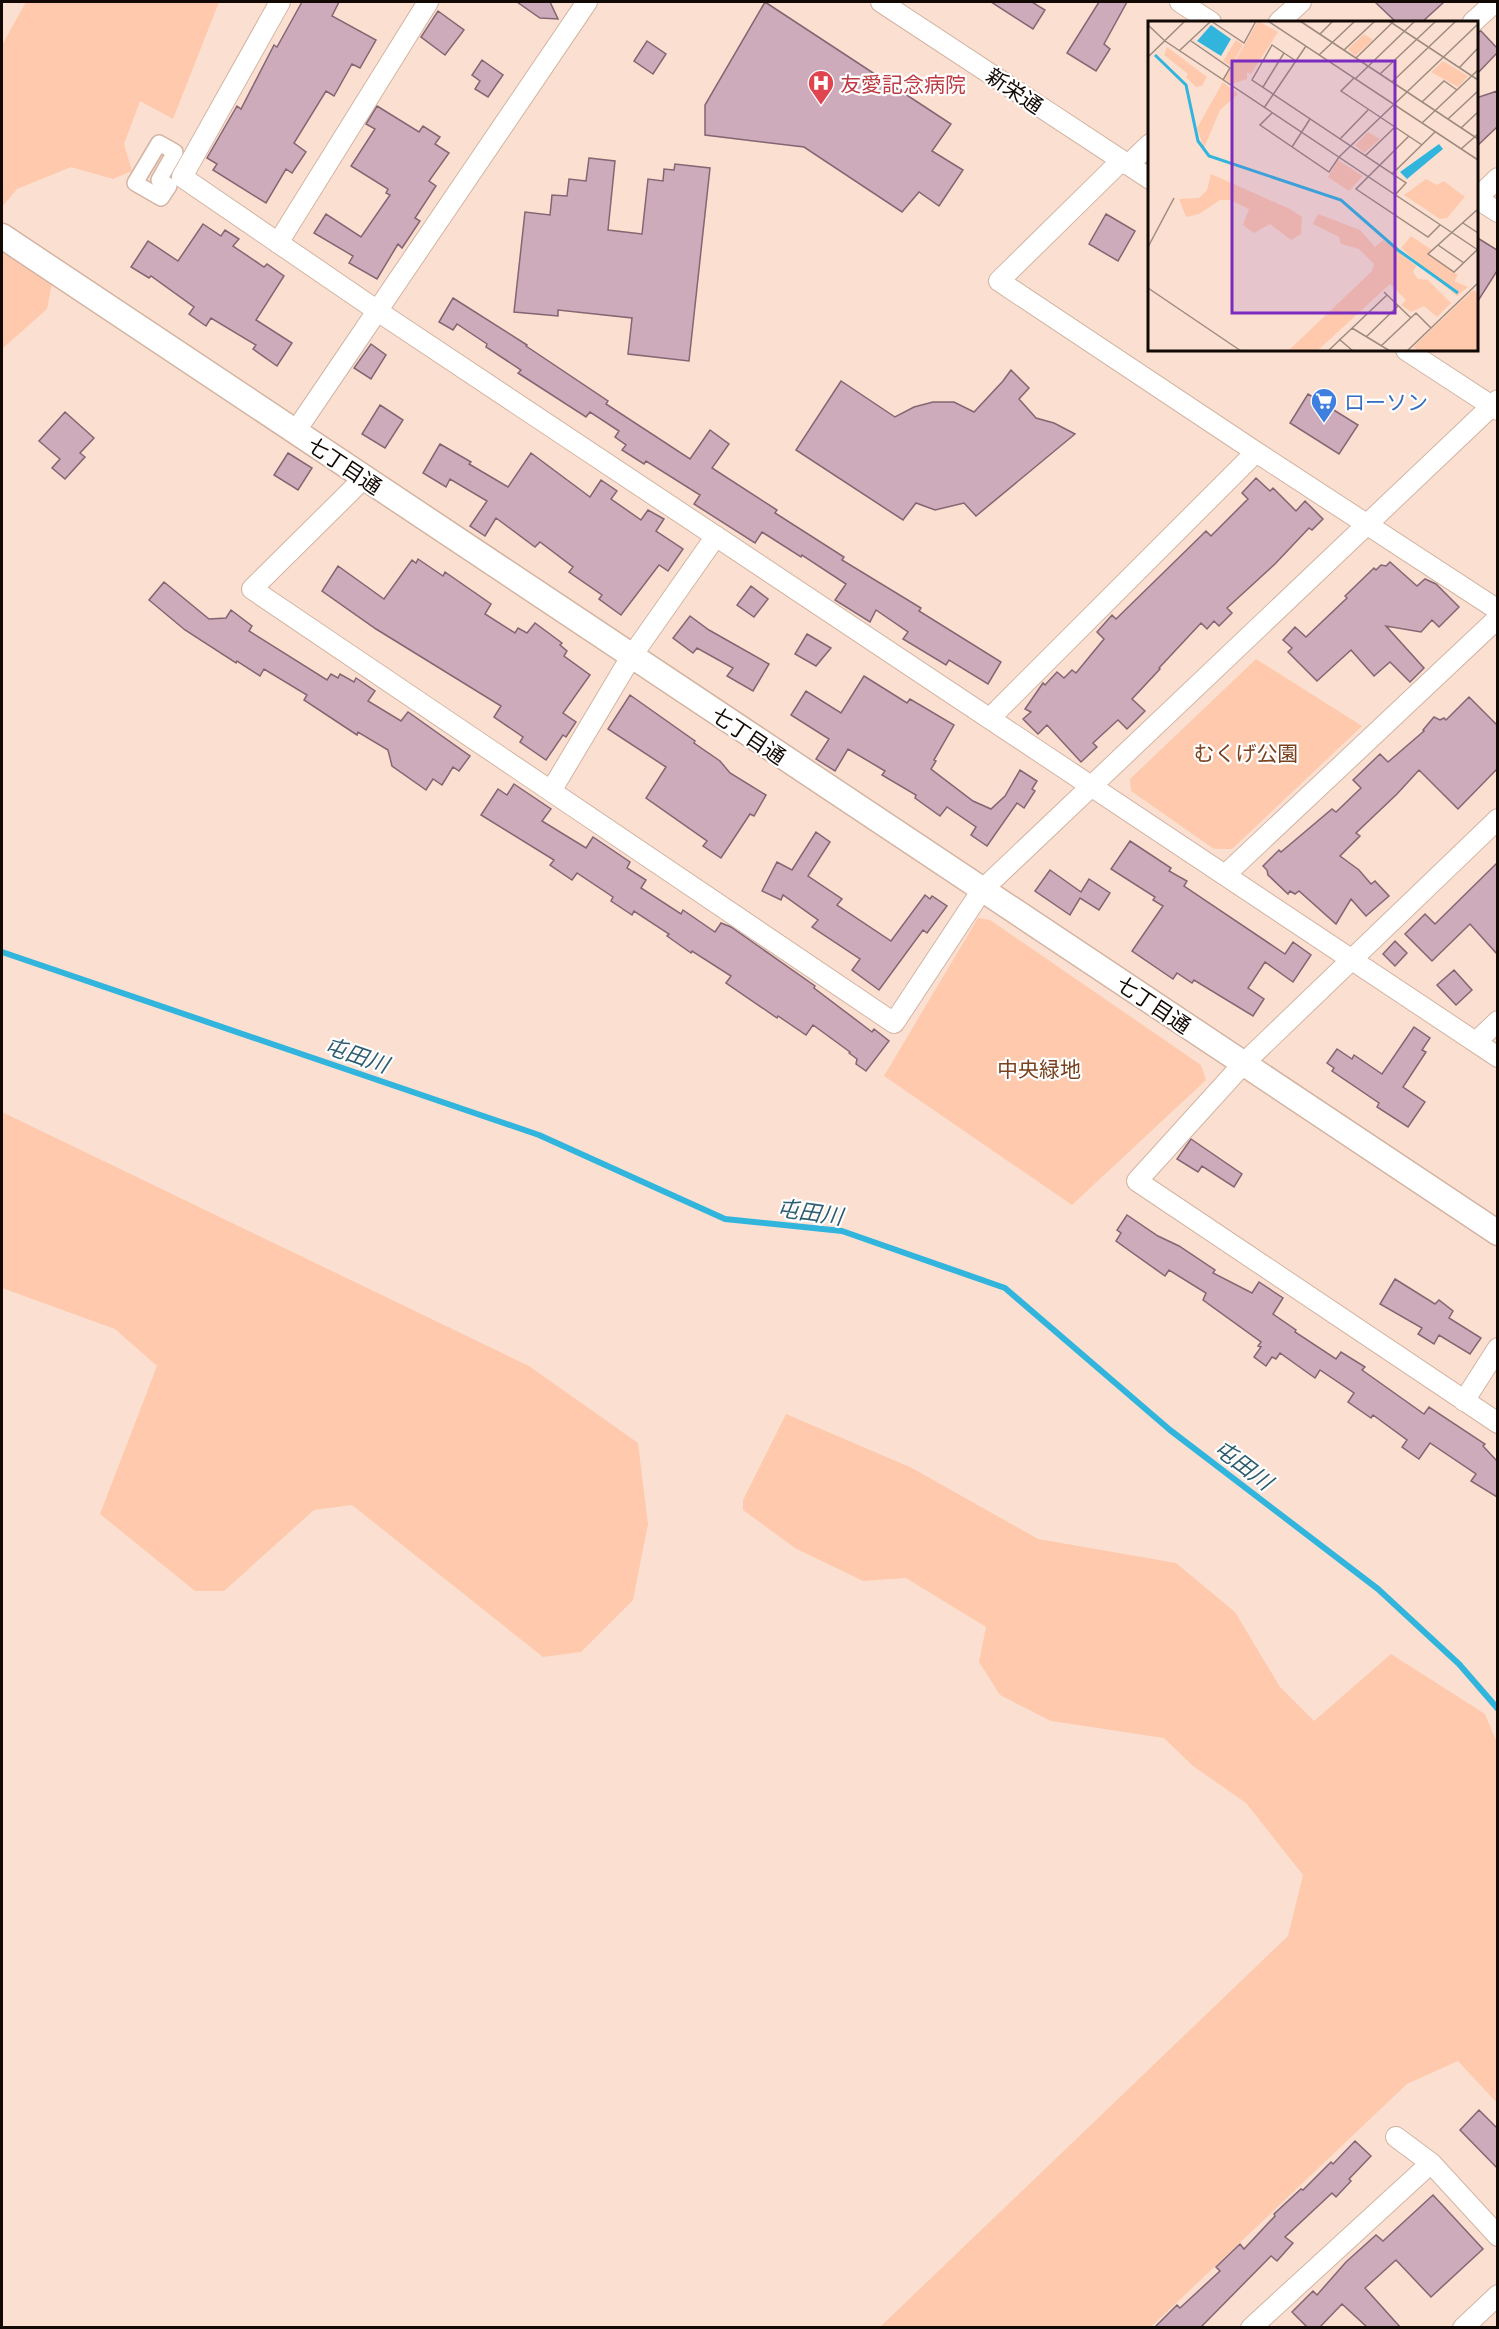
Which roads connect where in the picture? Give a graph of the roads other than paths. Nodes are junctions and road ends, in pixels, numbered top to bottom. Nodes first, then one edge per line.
1 (280, 2) edge
2 (428, 2) edge
3 (584, 2) edge
4 (881, 2) edge
5 (1179, 2) edge
6 (1301, 2) edge
7 (1495, 2) edge
8 (1209, 21) edge
9 (1280, 21) edge
10 (1474, 21) edge
11 (1148, 145) edge
12 (1124, 163) junction
13 (1148, 178) edge
14 (1497, 178) edge
15 (1478, 197) edge
16 (1478, 199) edge
17 (1497, 212) edge
18 (2, 236) edge
19 (278, 243) junction
20 (378, 311) junction
21 (1408, 351) edge
22 (1495, 405) edge
23 (295, 432) junction
24 (1256, 452) junction
25 (364, 478) junction
26 (1367, 523) junction
27 (716, 536) junction
28 (1497, 610) edge
29 (1497, 618) edge
30 (631, 657) junction
31 (990, 718) junction
32 (1092, 785) junction
33 (551, 791) junction
34 (1497, 819) edge
35 (1225, 875) junction
36 (982, 890) junction
37 (1351, 959) junction
38 (1497, 1021) edge
39 (1476, 1042) junction
40 (1497, 1057) edge
41 (1243, 1064) junction
42 (1497, 1233) edge
43 (1497, 1348) edge
44 (1464, 1401) junction
45 (1497, 1423) edge
46 (1396, 2138) dead end
47 (1431, 2163) junction
48 (1497, 2236) edge
49 (1497, 2295) edge
50 (1251, 2328) edge
51 (1463, 2328) edge

1 - 19 street
2 - 19 street
3 - 20 street
4 - 12 street, 新栄通
5 - 8 street
6 - 9 street
7 - 10 street
11 - 12 street
12 - 13 street, 新栄通
12 - 24 street
14 - 15 street
16 - 17 street
18 - 23 street, 七丁目通
19 - 20 street
20 - 23 street
20 - 27 street
21 - 22 street
22 - 26 street
23 - 25 street, 七丁目通
24 - 26 street
24 - 31 street
25 - 30 street, 七丁目通
25 - 33 street
26 - 28 street
26 - 32 street
27 - 30 street
27 - 31 street
29 - 35 street
30 - 33 street
30 - 36 street, 七丁目通
31 - 32 street
32 - 35 street
32 - 36 street
33 - 36 street
34 - 37 street
35 - 37 street
36 - 41 street, 七丁目通
37 - 39 street
37 - 41 street
38 - 39 street
39 - 40 street
41 - 42 street, 七丁目通
41 - 44 street
43 - 44 street
44 - 45 street
46 - 47 street
47 - 48 street
47 - 50 street
49 - 51 street

